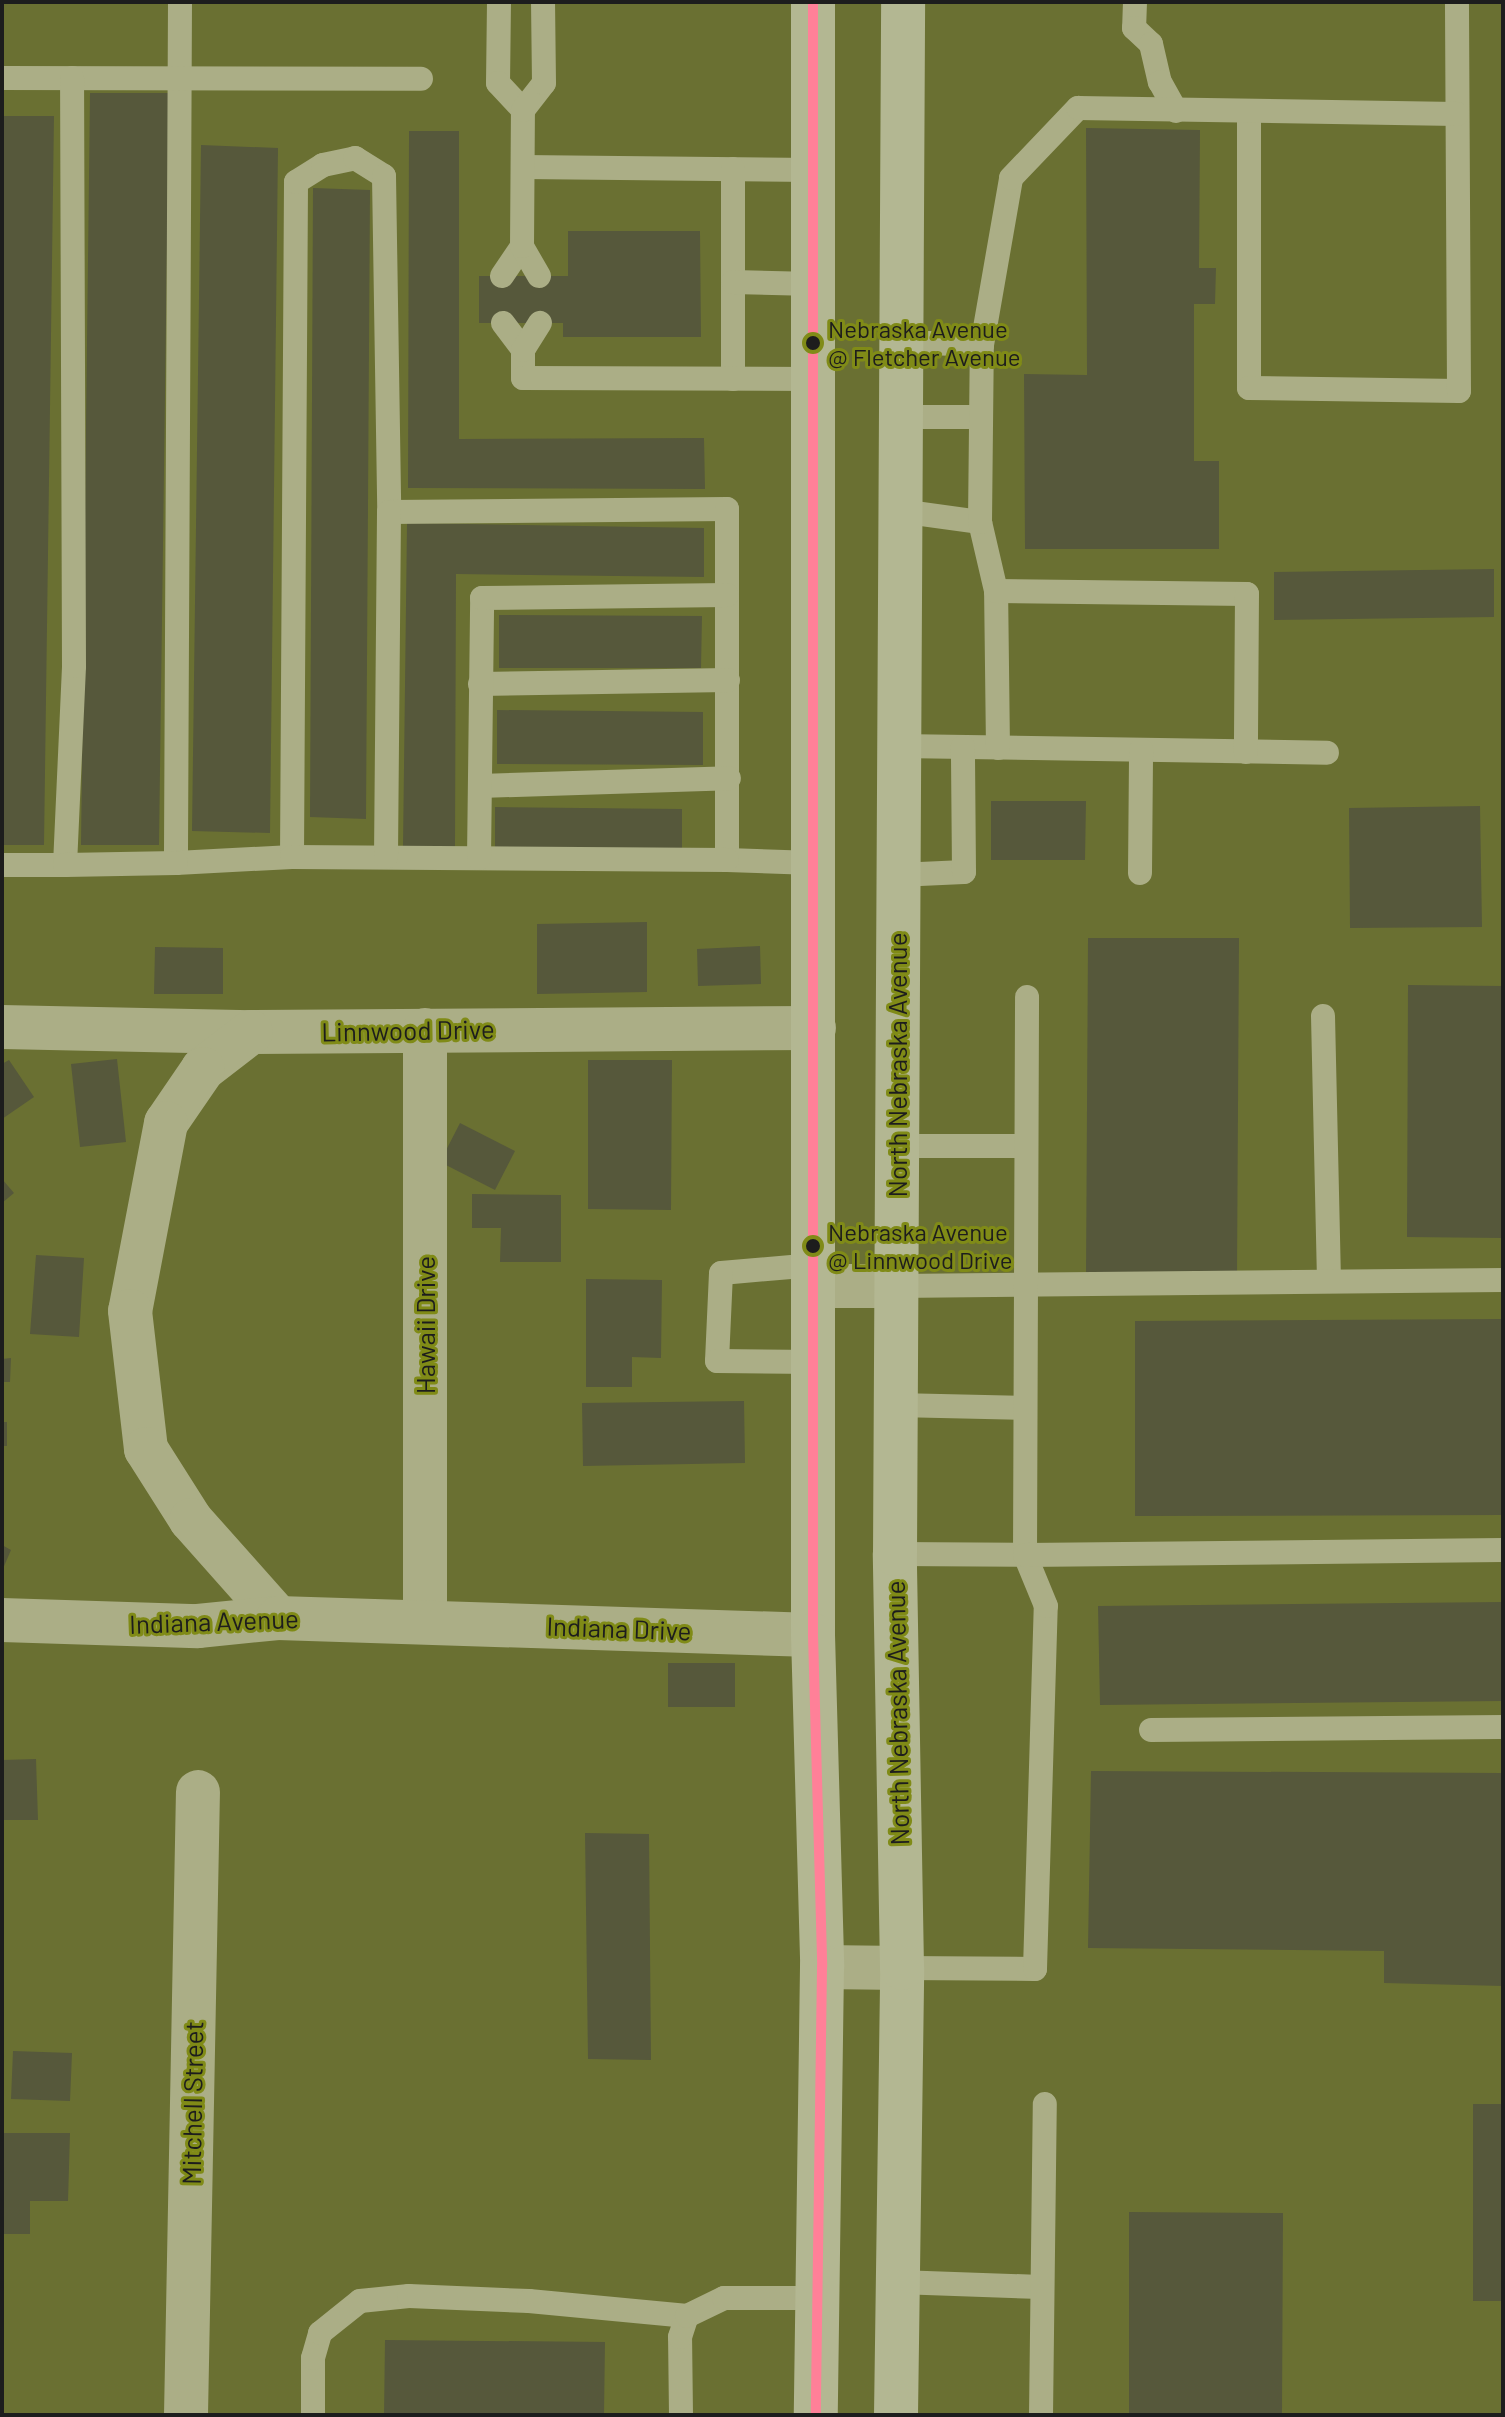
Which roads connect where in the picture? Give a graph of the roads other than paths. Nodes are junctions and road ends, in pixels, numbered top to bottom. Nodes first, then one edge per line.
1 (180, 2) edge
2 (499, 2) edge
3 (543, 2) edge
4 (813, 2) edge
5 (903, 2) edge
6 (1135, 2) edge
7 (1457, 2) edge
8 (180, 77) junction
9 (2, 78) edge
10 (72, 78) junction
11 (421, 79) dead end
12 (523, 110) junction
13 (1176, 111) junction
14 (1249, 112) junction
15 (1457, 114) junction
16 (523, 167) junction
17 (733, 169) junction
18 (813, 170) junction
19 (522, 246) junction
20 (502, 276) dead end
21 (539, 276) dead end
22 (733, 282) junction
23 (813, 284) junction
24 (503, 323) dead end
25 (540, 323) dead end
26 (901, 342) junction
27 (982, 345) junction
28 (523, 350) junction
29 (733, 379) junction
30 (813, 379) junction
31 (901, 417) junction
32 (981, 417) junction
33 (900, 511) junction
34 (389, 512) junction
35 (980, 522) junction
36 (996, 591) junction
37 (727, 595) junction
38 (728, 680) junction
39 (480, 684) junction
40 (899, 746) junction
41 (963, 747) junction
42 (998, 748) junction
43 (1141, 750) junction
44 (1246, 752) junction
45 (1327, 753) dead end
46 (729, 778) junction
47 (480, 786) junction
48 (292, 857) junction
49 (386, 857) junction
50 (479, 858) junction
51 (737, 861) junction
52 (176, 863) junction
53 (814, 863) junction
54 (2, 865) edge
55 (65, 865) junction
56 (1140, 873) dead end
57 (898, 875) junction
58 (1027, 997) dead end
59 (1323, 1016) dead end
60 (2, 1027) edge
61 (814, 1028) junction
62 (425, 1030) junction
63 (251, 1032) junction
64 (896, 1146) junction
65 (1025, 1146) junction
66 (814, 1276) junction
67 (1503, 1280) edge
68 (1329, 1281) junction
69 (1024, 1284) junction
70 (896, 1286) junction
71 (814, 1362) junction
72 (896, 1405) junction
73 (1025, 1408) junction
74 (1503, 1550) edge
75 (895, 1554) junction
76 (1025, 1555) junction
77 (278, 1618) junction
78 (2, 1620) edge
79 (425, 1620) junction
80 (813, 1635) junction
81 (1503, 1727) edge
82 (1151, 1730) dead end
83 (198, 1792) dead end
84 (822, 1967) junction
85 (902, 1968) junction
86 (1045, 2104) dead end
87 (898, 2282) junction
88 (1041, 2287) junction
89 (817, 2298) junction
90 (687, 2316) junction
91 (186, 2415) edge
92 (313, 2415) edge
93 (681, 2415) edge
94 (816, 2415) edge
95 (896, 2415) edge
96 (1041, 2415) edge

1 - 8 lane
2 - 12 lane
3 - 12 lane
4 - 18 main road
5 - 26 main road, North Nebraska Avenue
6 - 13 lane
7 - 15 lane
8 - 10 lane
8 - 11 lane
8 - 52 lane
9 - 10 lane
10 - 55 lane
12 - 16 lane
13 - 14 lane
13 - 27 lane
14 - 15 lane
14 - 15 lane
16 - 17 lane
16 - 19 lane
17 - 18 lane
17 - 22 lane
18 - 23 main road
19 - 20 lane
19 - 21 lane
22 - 23 lane
22 - 29 lane
23 - 30 main road
24 - 28 lane
25 - 28 lane
26 - 27 lane
26 - 31 main road, North Nebraska Avenue
27 - 32 lane
28 - 29 lane
29 - 30 lane
30 - 53 main road
31 - 32 lane
31 - 33 main road, North Nebraska Avenue
32 - 35 lane
33 - 35 lane
33 - 40 main road, North Nebraska Avenue
34 - 37 lane
34 - 48 lane
34 - 49 lane
35 - 36 lane
36 - 42 lane
36 - 44 lane
37 - 38 lane
37 - 39 lane
38 - 39 lane
38 - 46 lane
39 - 47 lane
40 - 41 lane
40 - 57 main road, North Nebraska Avenue
41 - 42 lane
41 - 57 lane
42 - 43 lane
43 - 44 lane
43 - 56 lane
44 - 45 lane
46 - 47 lane
46 - 51 lane
47 - 50 lane
48 - 49 lane
48 - 52 lane
49 - 50 lane
50 - 51 lane
51 - 53 lane
52 - 55 lane
53 - 61 main road
54 - 55 lane
57 - 64 main road, North Nebraska Avenue
58 - 65 lane
59 - 68 lane
60 - 63 street, Linnwood Drive
61 - 62 street, Linnwood Drive
61 - 66 main road
62 - 63 street, Linnwood Drive
62 - 79 street, Hawaii Drive
63 - 77 street
64 - 65 lane
64 - 70 main road, North Nebraska Avenue
65 - 69 lane
66 - 70 street
66 - 71 main road
66 - 71 lane
67 - 68 lane
68 - 69 lane
69 - 70 lane
69 - 73 lane
70 - 72 main road, North Nebraska Avenue
71 - 80 main road
72 - 73 lane
72 - 75 main road, North Nebraska Avenue
73 - 76 lane
74 - 76 lane
75 - 76 lane
75 - 85 main road, North Nebraska Avenue
76 - 85 lane
77 - 78 street, Indiana Avenue
77 - 79 street, Indiana Avenue
79 - 80 street, Indiana Drive
80 - 84 main road
81 - 82 lane
83 - 91 street, Mitchell Street
84 - 85 street
84 - 89 main road
85 - 87 main road, North Nebraska Avenue
86 - 88 lane
87 - 88 lane
87 - 95 main road, North Nebraska Avenue
88 - 96 lane
89 - 90 lane
89 - 94 main road
90 - 92 lane
90 - 93 lane

